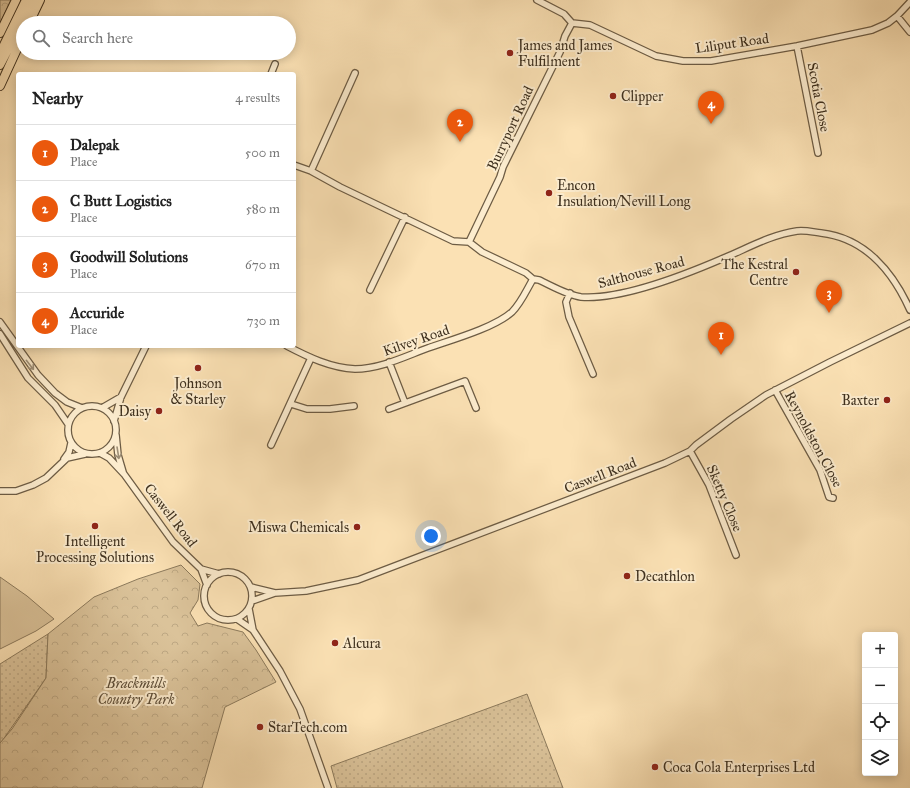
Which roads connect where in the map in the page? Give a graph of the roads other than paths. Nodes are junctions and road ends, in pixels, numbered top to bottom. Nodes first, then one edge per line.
1 (16, 0) edge
2 (26, 0) edge
3 (34, 0) edge
4 (40, 0) edge
5 (537, 0) edge
6 (910, 2) edge
7 (18, 16) edge
8 (26, 16) edge
9 (32, 16) edge
10 (897, 16) junction
11 (16, 20) edge
12 (572, 23) junction
13 (910, 32) edge
14 (0, 34) edge
15 (16, 34) edge
16 (797, 46) junction
17 (16, 51) edge
18 (0, 53) edge
19 (0, 64) edge
20 (275, 64) dead end
21 (271, 72) edge
22 (355, 73) dead end
23 (0, 86) edge
24 (818, 153) dead end
25 (296, 165) edge
26 (311, 172) junction
27 (405, 217) junction
28 (469, 242) junction
29 (532, 279) junction
30 (370, 290) dead end
31 (570, 294) junction
32 (910, 310) edge
33 (0, 322) edge
34 (910, 324) edge
35 (0, 334) edge
36 (16, 346) edge
37 (18, 348) edge
38 (145, 348) edge
39 (291, 348) edge
40 (311, 358) junction
41 (389, 362) junction
42 (593, 374) dead end
43 (775, 390) junction
44 (121, 397) junction
45 (405, 403) junction
46 (290, 404) junction
47 (354, 406) dead end
48 (82, 408) junction
49 (102, 408) junction
50 (476, 408) dead end
51 (389, 409) dead end
52 (114, 421) junction
53 (68, 424) junction
54 (116, 432) junction
55 (71, 443) junction
56 (271, 444) dead end
57 (690, 451) junction
58 (100, 452) junction
59 (88, 454) junction
60 (61, 464) junction
61 (124, 474) junction
62 (0, 491) edge
63 (833, 498) dead end
64 (736, 555) dead end
65 (201, 569) junction
66 (219, 574) junction
67 (207, 585) junction
68 (251, 588) junction
69 (275, 593) junction
70 (252, 601) junction
71 (249, 609) junction
72 (237, 619) junction
73 (253, 630) junction
74 (328, 788) edge

1 - 14 highway
2 - 7 highway
3 - 8 highway
4 - 9 highway
5 - 12 street
6 - 10 street, Liliput Road
10 - 13 street
10 - 16 street, Liliput Road
11 - 18 highway
12 - 16 street, Liliput Road
12 - 28 street, Burryport Road
15 - 19 highway
16 - 24 street, Scotia Close
17 - 23 highway
20 - 21 street
22 - 26 street
25 - 26 street, Salthouse Road
26 - 27 street, Salthouse Road
27 - 28 street, Salthouse Road
27 - 30 street
28 - 29 street, Salthouse Road
29 - 31 street, Salthouse Road
29 - 41 street, Kilvey Road
31 - 32 street, Salthouse Road
31 - 42 street
33 -> 36 street
34 - 43 street, Caswell Road
35 - 53 street
37 -> 48 street
38 - 44 street
39 - 40 street, Kilvey Road
40 - 41 street, Kilvey Road
40 - 46 street
41 - 45 street
43 - 57 street, Caswell Road
43 - 63 street, Reynoldston Close
44 - 49 street
44 - 52 street
45 - 50 street
45 - 51 street
46 - 47 street
46 - 56 street
48 - 49 street
48 - 53 street
49 - 52 street
52 - 54 street
53 - 55 street
54 - 58 street
54 -> 61 street, Caswell Road
55 - 59 street
55 - 60 street
57 - 64 street, Sketty Close
57 - 69 street, Caswell Road
58 - 59 street
58 - 61 street, Caswell Road
59 - 60 street
60 - 62 street
61 - 65 street, Caswell Road
65 - 66 street, Caswell Road
65 - 67 street, Caswell Road
66 - 67 street
66 - 68 street
67 - 72 street
68 - 69 street, Caswell Road
68 - 70 street
69 - 70 street, Caswell Road
70 - 71 street
71 - 72 street
71 - 73 street
72 - 73 street
73 - 74 street

